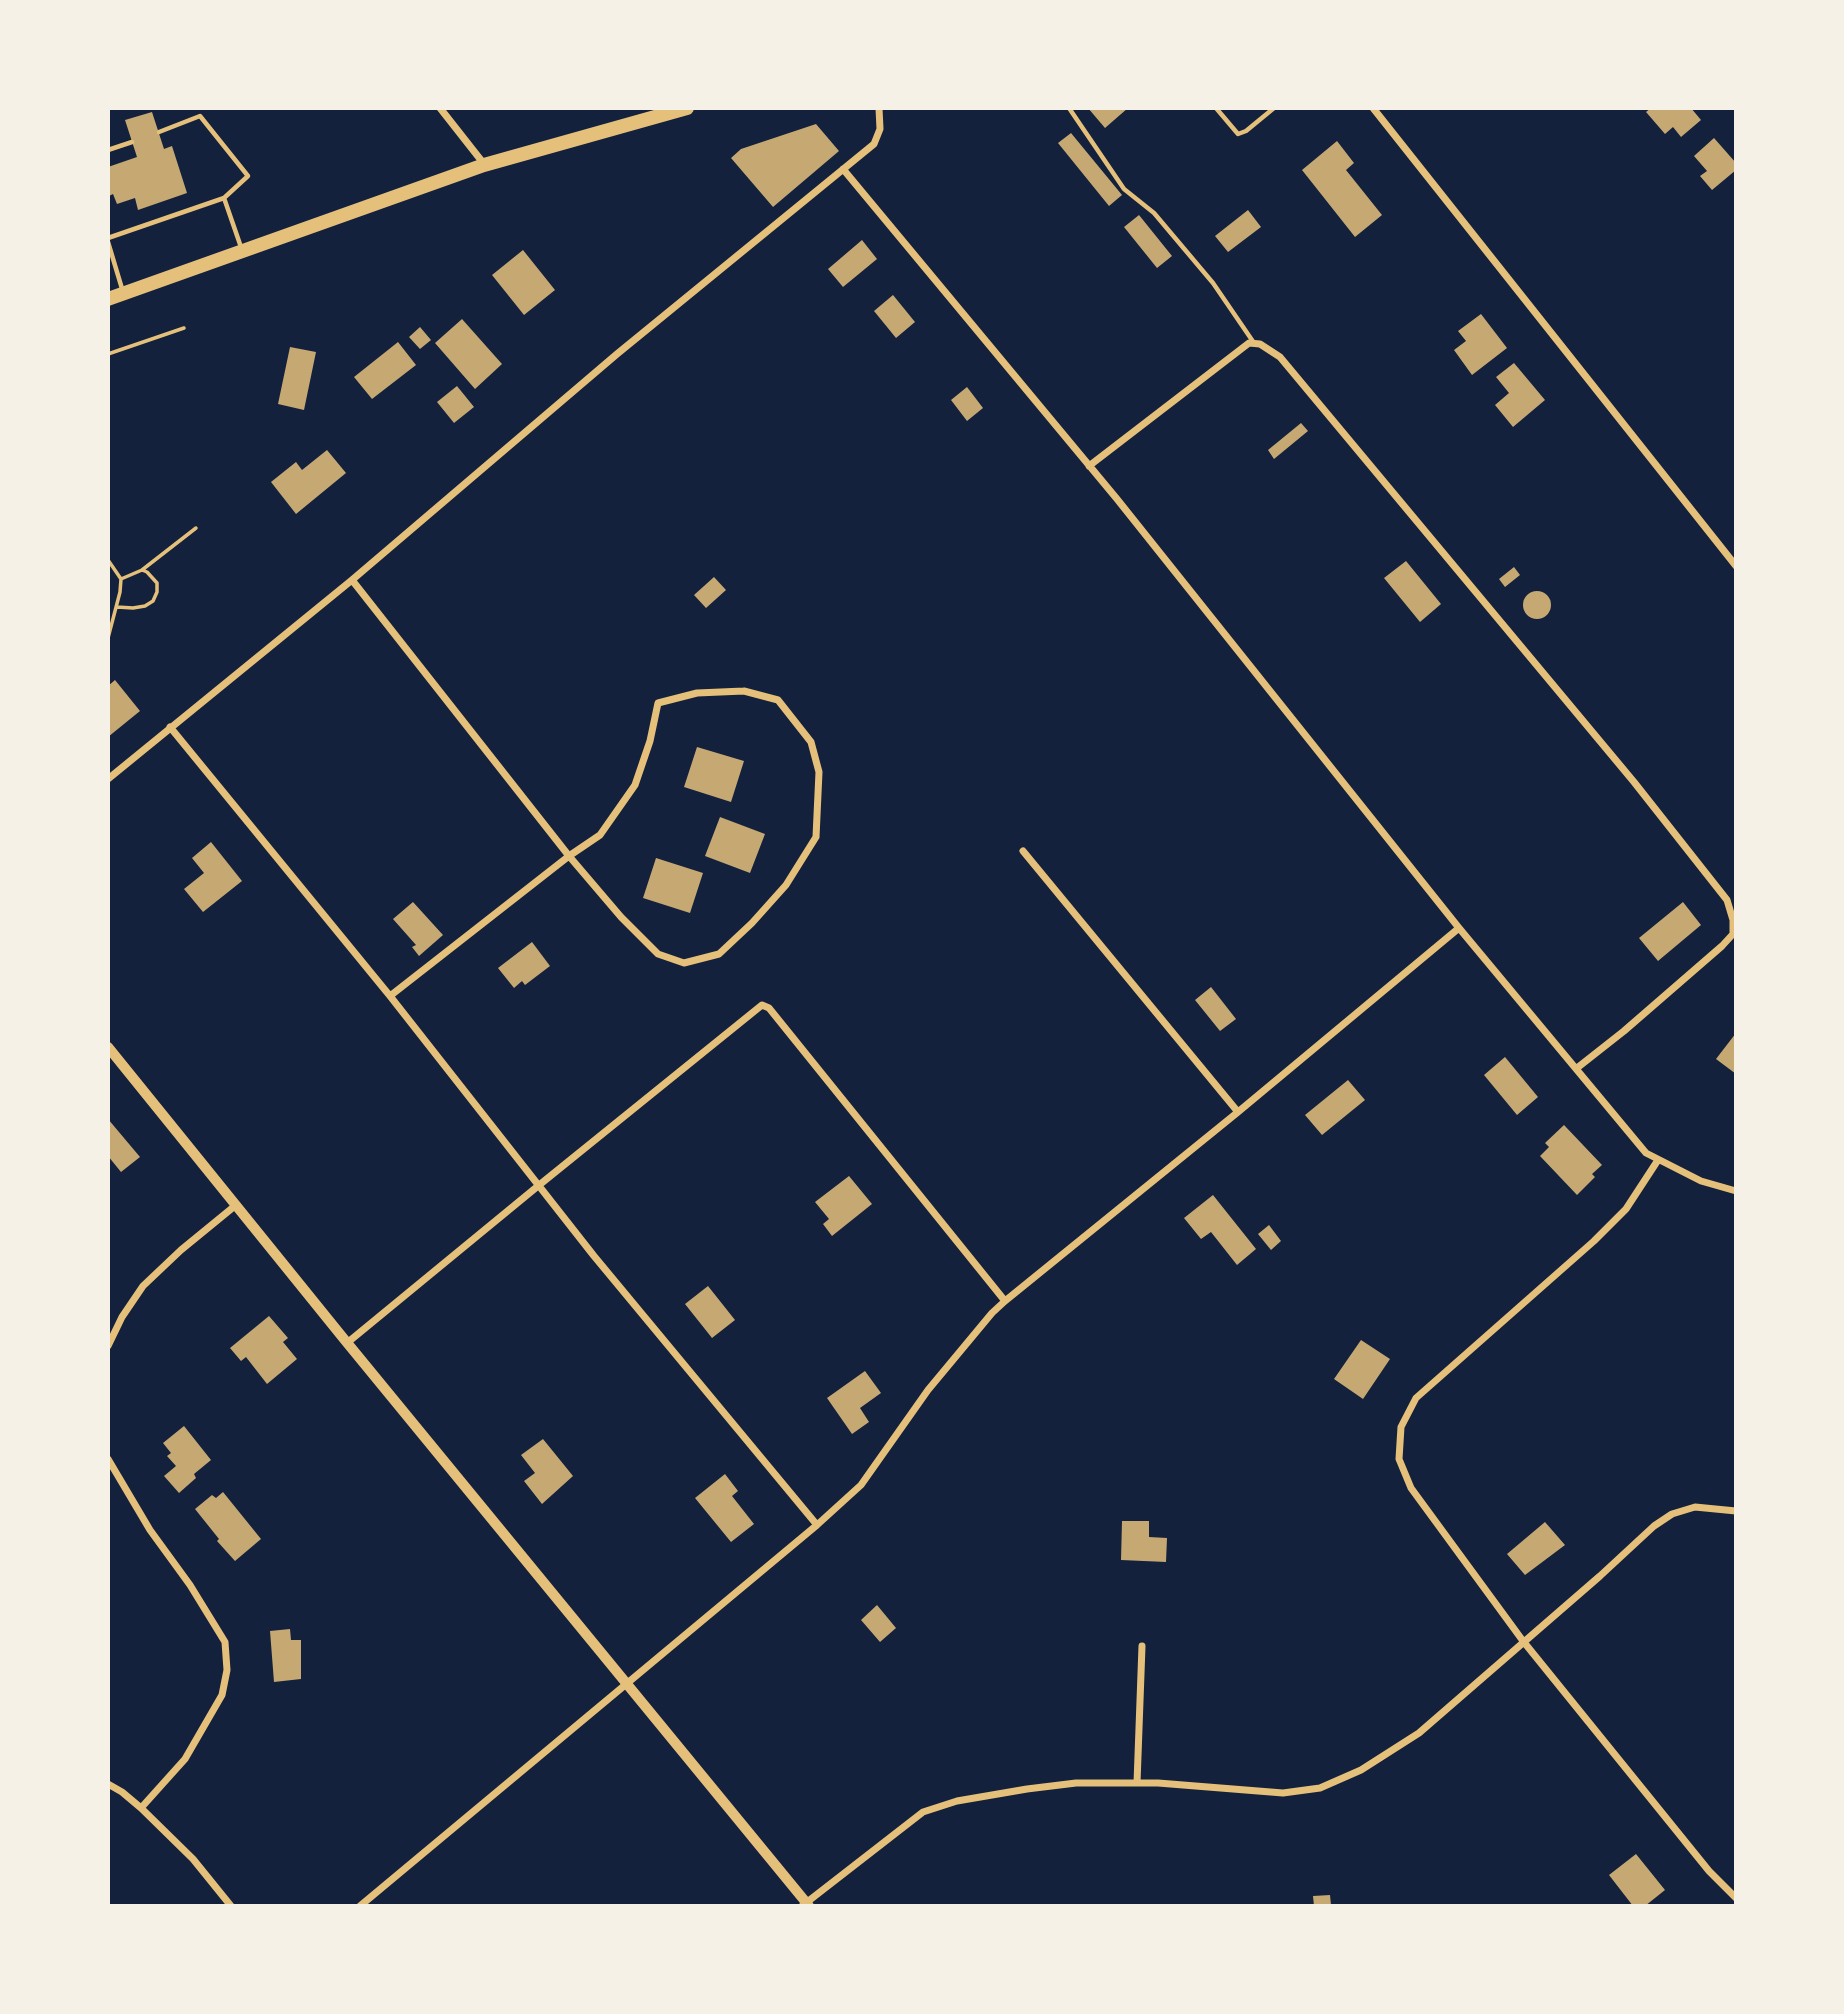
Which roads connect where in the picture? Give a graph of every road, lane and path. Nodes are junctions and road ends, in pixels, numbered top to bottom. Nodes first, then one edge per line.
1 (440, 108) edge
2 (660, 108) edge
3 (687, 108) edge
4 (879, 108) edge
5 (1069, 108) edge
6 (1216, 108) edge
7 (1274, 108) edge
8 (1373, 108) edge
9 (159, 132) dead end
10 (597, 132) junction
11 (132, 142) dead end
12 (108, 150) edge
13 (484, 165) junction
14 (843, 169) junction
15 (224, 198) junction
16 (108, 240) edge
17 (242, 250) junction
18 (124, 293) junction
19 (108, 299) edge
20 (184, 328) dead end
21 (1254, 344) junction
22 (108, 354) edge
23 (1089, 467) junction
24 (195, 528) dead end
25 (108, 560) edge
26 (1735, 566) edge
27 (142, 570) junction
28 (121, 579) junction
29 (352, 580) junction
30 (117, 607) junction
31 (108, 638) edge
32 (170, 727) junction
33 (108, 779) edge
34 (1023, 851) dead end
35 (569, 856) junction
36 (1459, 928) junction
37 (390, 996) junction
38 (108, 1047) edge
39 (1577, 1068) junction
40 (1238, 1112) junction
41 (1658, 1160) junction
42 (538, 1186) junction
43 (1735, 1191) edge
44 (236, 1205) junction
45 (1005, 1301) junction
46 (347, 1343) junction
47 (108, 1346) edge
48 (108, 1459) edge
49 (1735, 1511) edge
50 (817, 1525) junction
51 (1523, 1641) junction
52 (1142, 1646) dead end
53 (627, 1682) junction
54 (1137, 1783) junction
55 (108, 1784) edge
56 (141, 1808) junction
57 (1735, 1898) edge
58 (806, 1904) edge
59 (231, 1906) edge
60 (360, 1906) edge

1 - 13 street
2 - 10 highway
3 - 10 highway
4 - 14 street
5 - 21 lane
6 - 7 lane
8 - 26 street
9 - 15 lane
10 - 13 highway
11 - 12 lane
13 - 17 highway
14 - 23 street
14 - 29 street
15 - 16 lane
15 - 17 lane
16 - 18 lane
17 - 18 highway
18 - 19 highway
20 - 22 path
21 - 23 street
21 - 39 street
23 - 36 street
24 - 27 path
25 - 28 path
27 - 28 path
27 - 30 path
28 - 30 path
29 - 32 street
29 - 35 street
30 - 31 path
32 - 33 street
32 - 37 street
34 - 40 street
35 - 35 street
35 - 37 street
36 - 39 street
36 - 40 street
37 - 42 street
38 - 44 street
39 - 41 street
40 - 45 street
41 - 43 street
41 - 51 street
42 - 45 street
42 - 46 street
42 - 50 street
44 - 46 street
44 - 47 street
45 - 50 street
46 - 53 street
48 - 56 street
49 - 51 street
50 - 53 street
51 - 54 street
51 - 57 street
52 - 54 street
53 - 58 street
53 - 60 street
54 - 58 street
55 - 56 street
56 - 59 street

